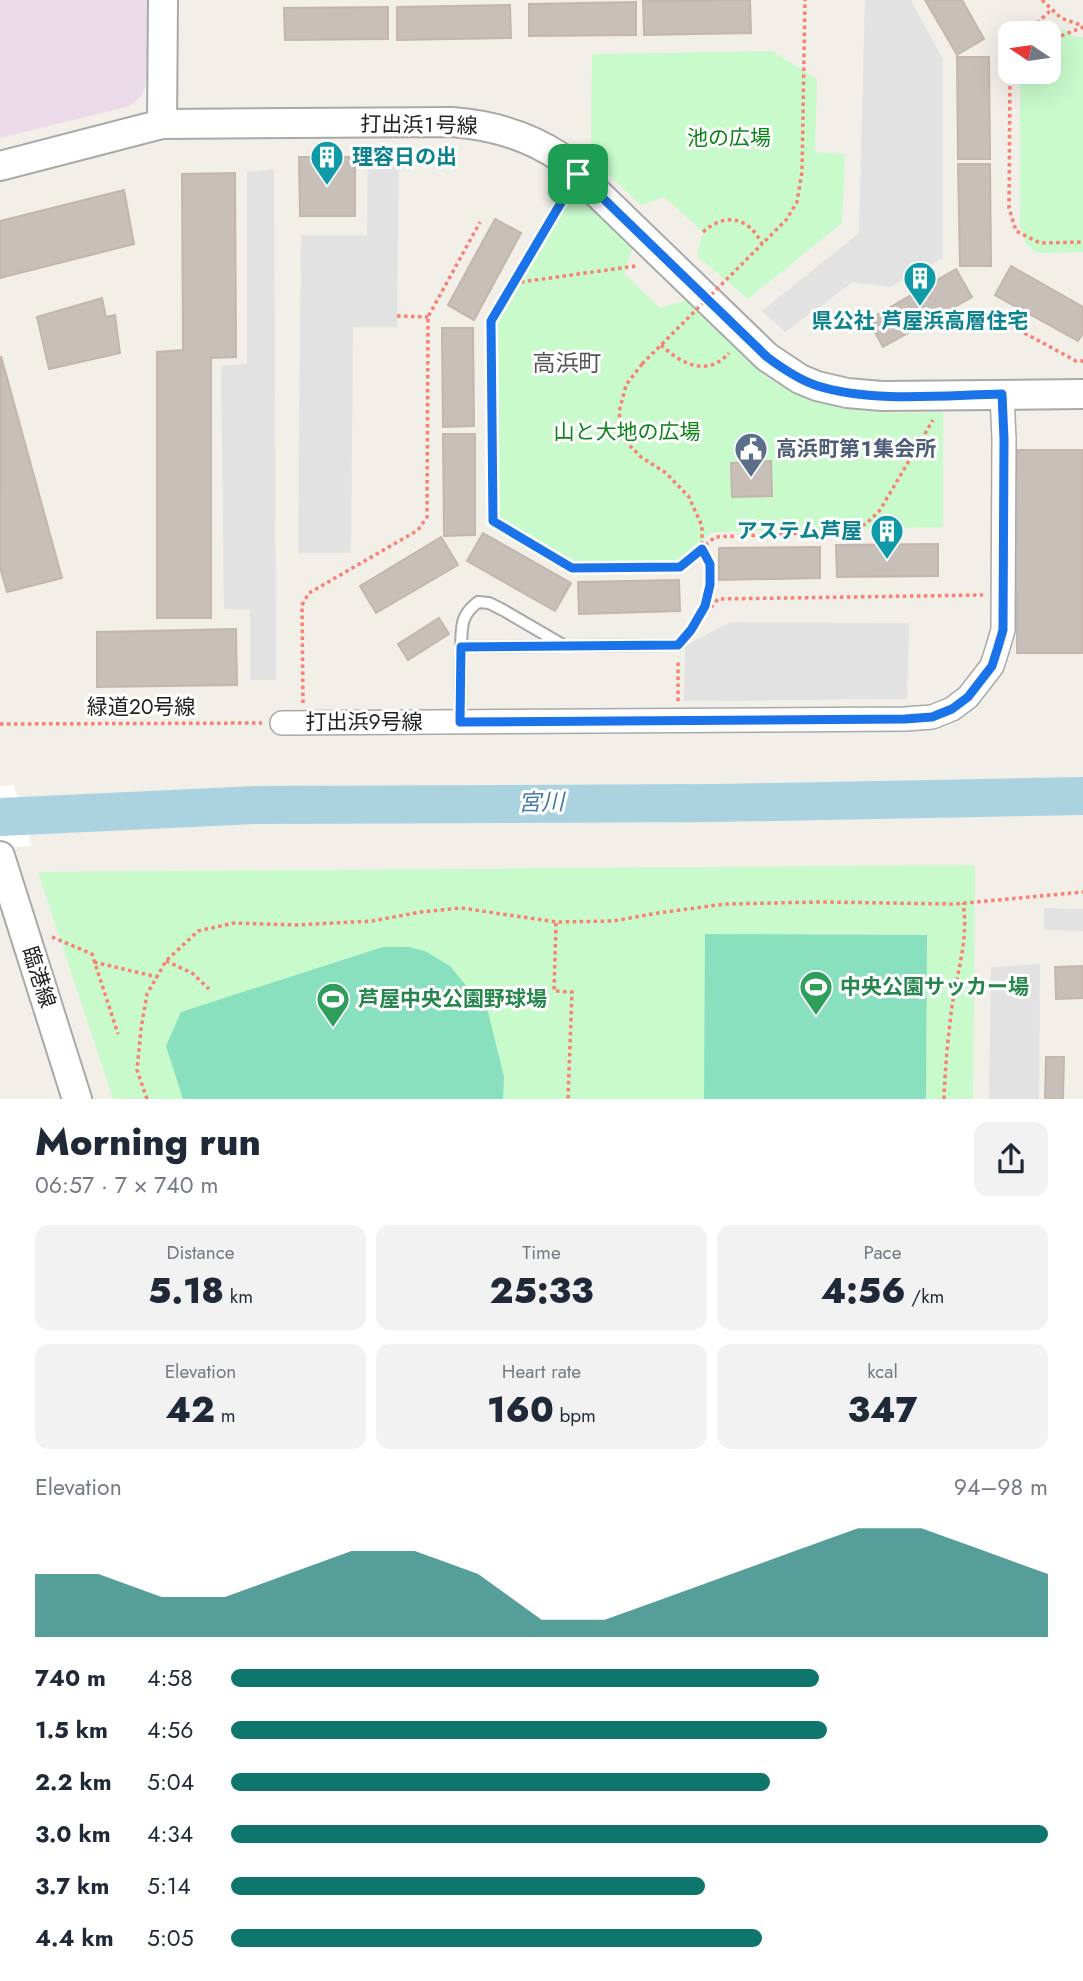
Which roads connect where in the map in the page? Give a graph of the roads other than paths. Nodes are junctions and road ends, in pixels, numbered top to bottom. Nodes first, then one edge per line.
1 (163, 0) edge
2 (162, 124) junction
3 (0, 166) edge
4 (1002, 394) junction
5 (1083, 394) edge
6 (678, 645) road end
7 (565, 646) junction
8 (461, 647) junction
9 (292, 722) road end
10 (460, 722) junction
11 (0, 856) edge
12 (77, 1099) edge

1 - 2 street
2 - 3 street, 打出浜１号線
2 - 4 street, 打出浜１号線
4 - 5 street, 打出浜１号線
4 - 10 street, 打出浜９号線
6 - 7 lane
7 - 8 lane
7 - 8 lane
8 - 10 lane
9 - 10 street, 打出浜９号線
11 - 12 street, 臨港線

